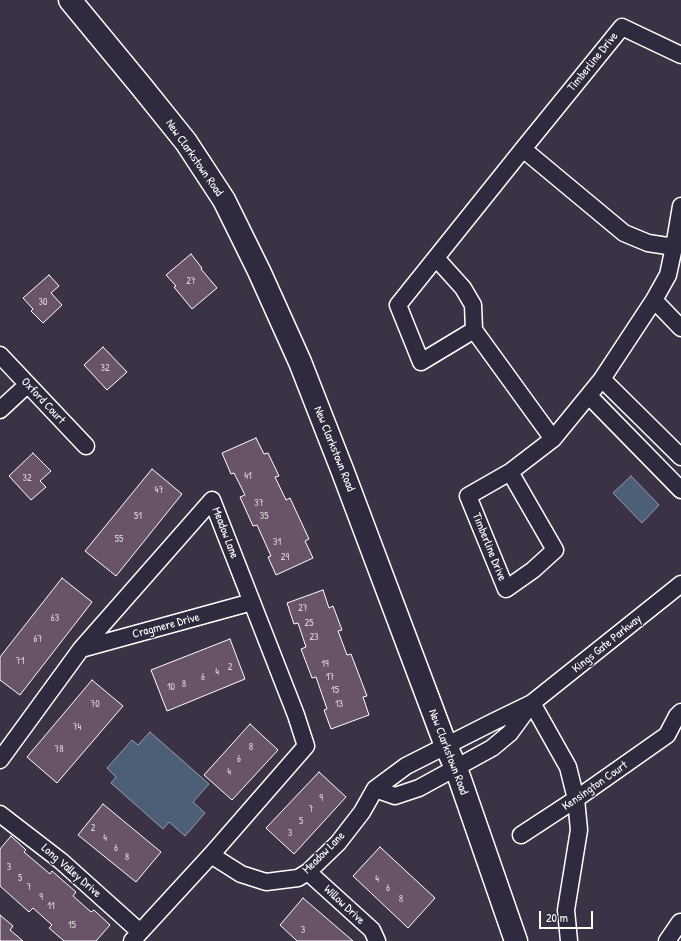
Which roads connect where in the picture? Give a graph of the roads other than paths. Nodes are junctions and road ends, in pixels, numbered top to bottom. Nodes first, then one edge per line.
1 (70, 0) edge
2 (681, 55) edge
3 (523, 149) junction
4 (681, 206) edge
5 (674, 247) junction
6 (436, 258) junction
7 (654, 300) junction
8 (681, 328) edge
9 (474, 330) junction
10 (0, 355) edge
11 (602, 379) junction
12 (27, 385) junction
13 (589, 396) junction
14 (0, 410) edge
15 (553, 439) junction
16 (86, 446) dead end
17 (681, 457) edge
18 (510, 472) junction
19 (681, 490) edge
20 (681, 584) edge
21 (252, 602) junction
22 (81, 649) junction
23 (532, 703) junction
24 (681, 712) edge
25 (674, 735) edge
26 (446, 746) junction
27 (0, 760) edge
28 (456, 768) junction
29 (375, 789) junction
30 (576, 800) junction
31 (0, 814) edge
32 (521, 835) dead end
33 (211, 855) junction
34 (308, 872) junction
35 (680, 922) edge
36 (136, 936) edge
37 (377, 941) edge
38 (516, 941) edge
39 (569, 941) edge
40 (667, 941) edge

1 - 26 street, New Clarkstown Road
2 - 3 street, Timberline Drive
3 - 5 street
3 - 6 street, Timberline Drive
4 - 5 street, Timberline Drive
5 - 7 street, Timberline Drive
6 - 9 street
6 - 9 street, Timberline Drive
7 - 8 street
7 - 11 street, Timberline Drive
9 - 15 street
10 - 12 street, Oxford Court
11 - 13 street, Timberline Drive
11 - 17 street
12 - 14 street
12 - 16 street, Oxford Court
13 - 15 street, Timberline Drive
13 - 19 street
15 - 18 street, Timberline Drive
18 - 18 street, Timberline Drive
20 - 23 street, Kings Gate Parkway
21 - 22 street, Cragmere Drive
21 - 22 street, Meadow Lane
21 - 33 street, Meadow Lane
22 - 27 street, Meadow Lane
23 - 26 street, Kings Gate Parkway
23 - 28 street, Kings Gate Parkway
23 - 30 street
24 - 25 street, Kensington Court
25 - 30 street, Kensington Court
26 - 28 street, New Clarkstown Road
26 - 29 street, Meadow Lane
28 - 29 street
28 - 38 street, New Clarkstown Road
29 - 34 street, Meadow Lane
30 - 32 street, Kensington Court
30 - 39 street
31 - 36 street, Long Valley Drive
33 - 34 street, Meadow Lane
33 - 36 street, Meadow Lane
34 - 37 street, Willow Drive
35 - 40 street

